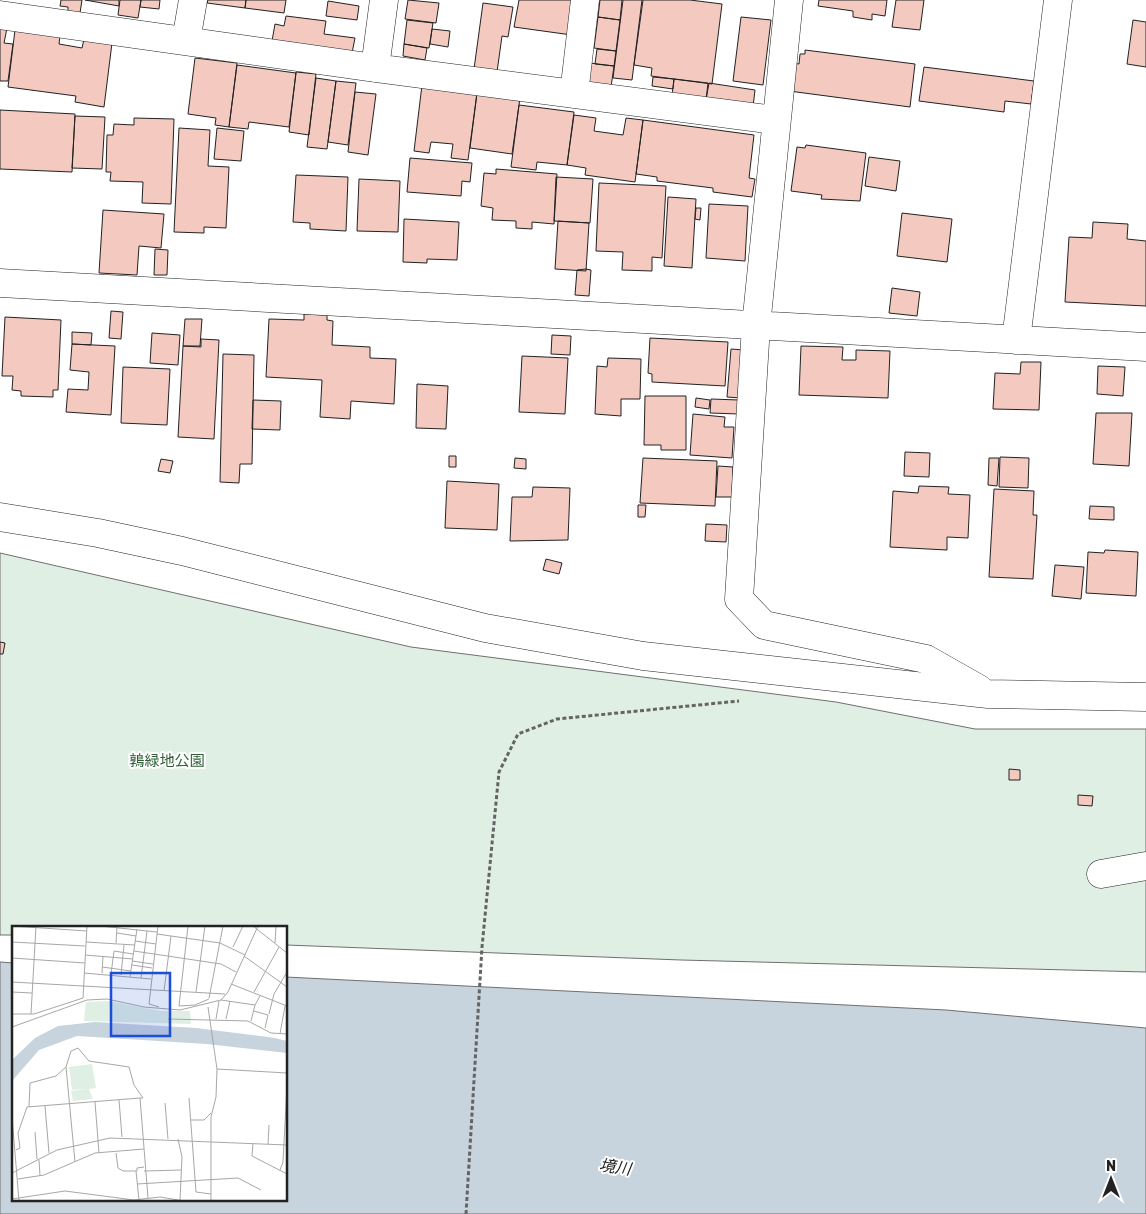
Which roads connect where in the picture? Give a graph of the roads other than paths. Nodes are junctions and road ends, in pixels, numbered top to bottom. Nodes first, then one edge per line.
1 (193, 0) edge
2 (384, 0) edge
3 (585, 0) edge
4 (1058, 0) edge
5 (782, 1) edge
6 (4, 10) edge
7 (186, 41) junction
8 (375, 68) junction
9 (574, 94) junction
10 (775, 120) junction
11 (0, 284) edge
12 (756, 326) junction
13 (1016, 340) junction
14 (1146, 347) edge
15 (0, 517) edge
16 (988, 694) junction
17 (1146, 697) edge
18 (1146, 866) edge
19 (1101, 874) dead end

1 - 7 street
2 - 8 street
3 - 9 street
4 - 13 street
5 - 10 street
6 - 7 street
7 - 8 street
8 - 9 street
9 - 10 street
10 - 12 street
11 - 12 street
12 - 13 street
12 - 16 street
13 - 14 street
15 - 16 street
16 - 17 street
18 - 19 street

